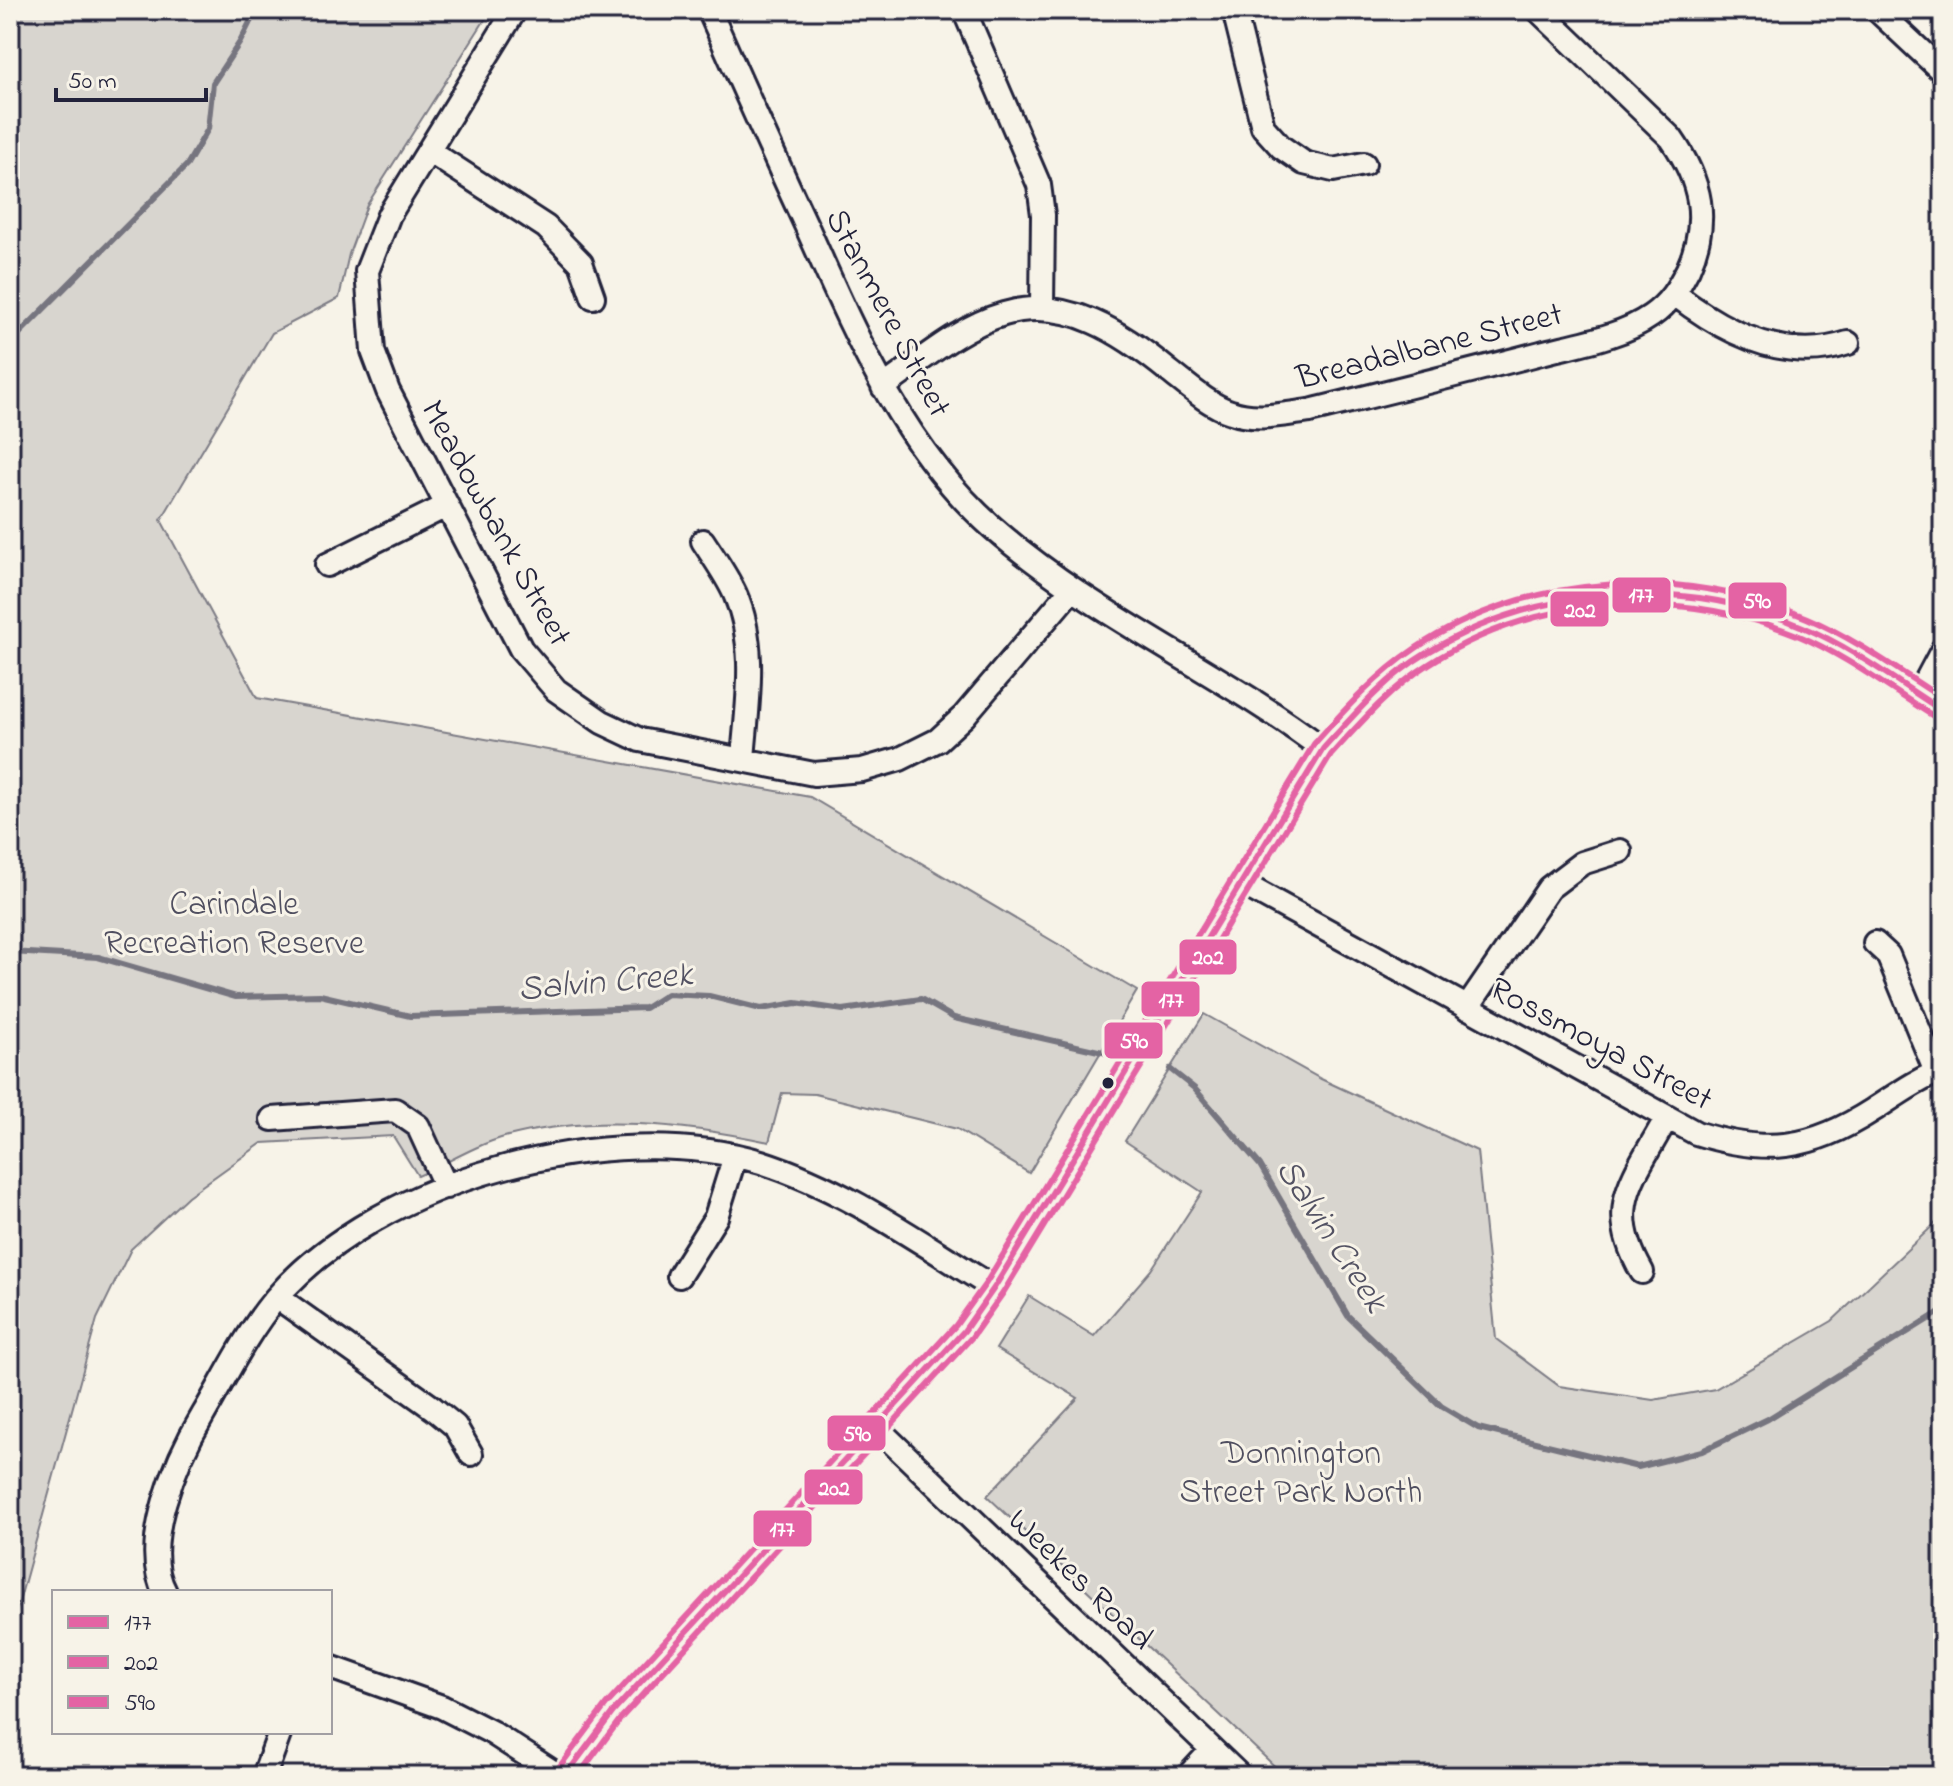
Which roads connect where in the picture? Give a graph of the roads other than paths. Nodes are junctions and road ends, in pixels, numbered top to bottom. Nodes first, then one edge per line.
1 (515, 10) edge
2 (709, 10) edge
3 (964, 10) edge
4 (1234, 10) edge
5 (1538, 10) edge
6 (1877, 10) edge
7 (1943, 72) edge
8 (429, 151) junction
9 (1364, 164) dead end
10 (1676, 295) junction
11 (593, 297) dead end
12 (1042, 308) junction
13 (1848, 343) dead end
14 (883, 387) junction
15 (446, 506) junction
16 (703, 541) dead end
17 (327, 565) dead end
18 (1072, 589) junction
19 (1943, 649) edge
20 (1918, 696) junction
21 (1943, 711) edge
22 (1323, 749) junction
23 (743, 759) junction
24 (1620, 851) dead end
25 (1241, 883) junction
26 (1875, 943) dead end
27 (1467, 1008) junction
28 (1939, 1071) edge
29 (1667, 1117) junction
30 (272, 1119) dead end
31 (735, 1156) junction
32 (446, 1187) junction
33 (1642, 1272) dead end
34 (679, 1276) dead end
35 (994, 1288) junction
36 (277, 1297) junction
37 (877, 1428) junction
38 (471, 1454) dead end
39 (164, 1590) edge
40 (332, 1668) edge
41 (279, 1734) edge
42 (1212, 1750) junction
43 (264, 1776) edge
44 (562, 1776) edge
45 (1188, 1776) edge
46 (1240, 1776) edge

1 - 8 street, Meadowbank Street
2 - 14 street, Stanmere Street
3 - 12 street
4 - 9 street
5 - 10 street, Breadalbane Street
6 - 7 street
8 - 11 street
8 - 15 street, Meadowbank Street
10 - 12 street, Breadalbane Street
10 - 13 street
12 - 14 street, Breadalbane Street
14 - 18 street, Stanmere Street
15 - 17 street
15 - 23 street, Meadowbank Street
16 - 23 street
18 - 22 street, Stanmere Street
18 - 23 street, Meadowbank Street
19 - 20 street
20 - 21 street
20 - 22 street
22 - 25 street
24 - 27 street
25 - 27 street, Rossmoya Street
25 - 35 street
26 - 28 street
27 - 29 street, Rossmoya Street
28 - 29 street, Rossmoya Street
29 - 33 street
30 - 32 street
31 - 32 street
31 - 34 street
31 - 35 street
32 - 36 street
35 - 37 street
36 - 38 street
36 - 39 street
37 - 42 street, Weekes Road
37 - 44 street
40 - 44 street
41 - 43 street
42 - 45 street
42 - 46 street, Weekes Road

